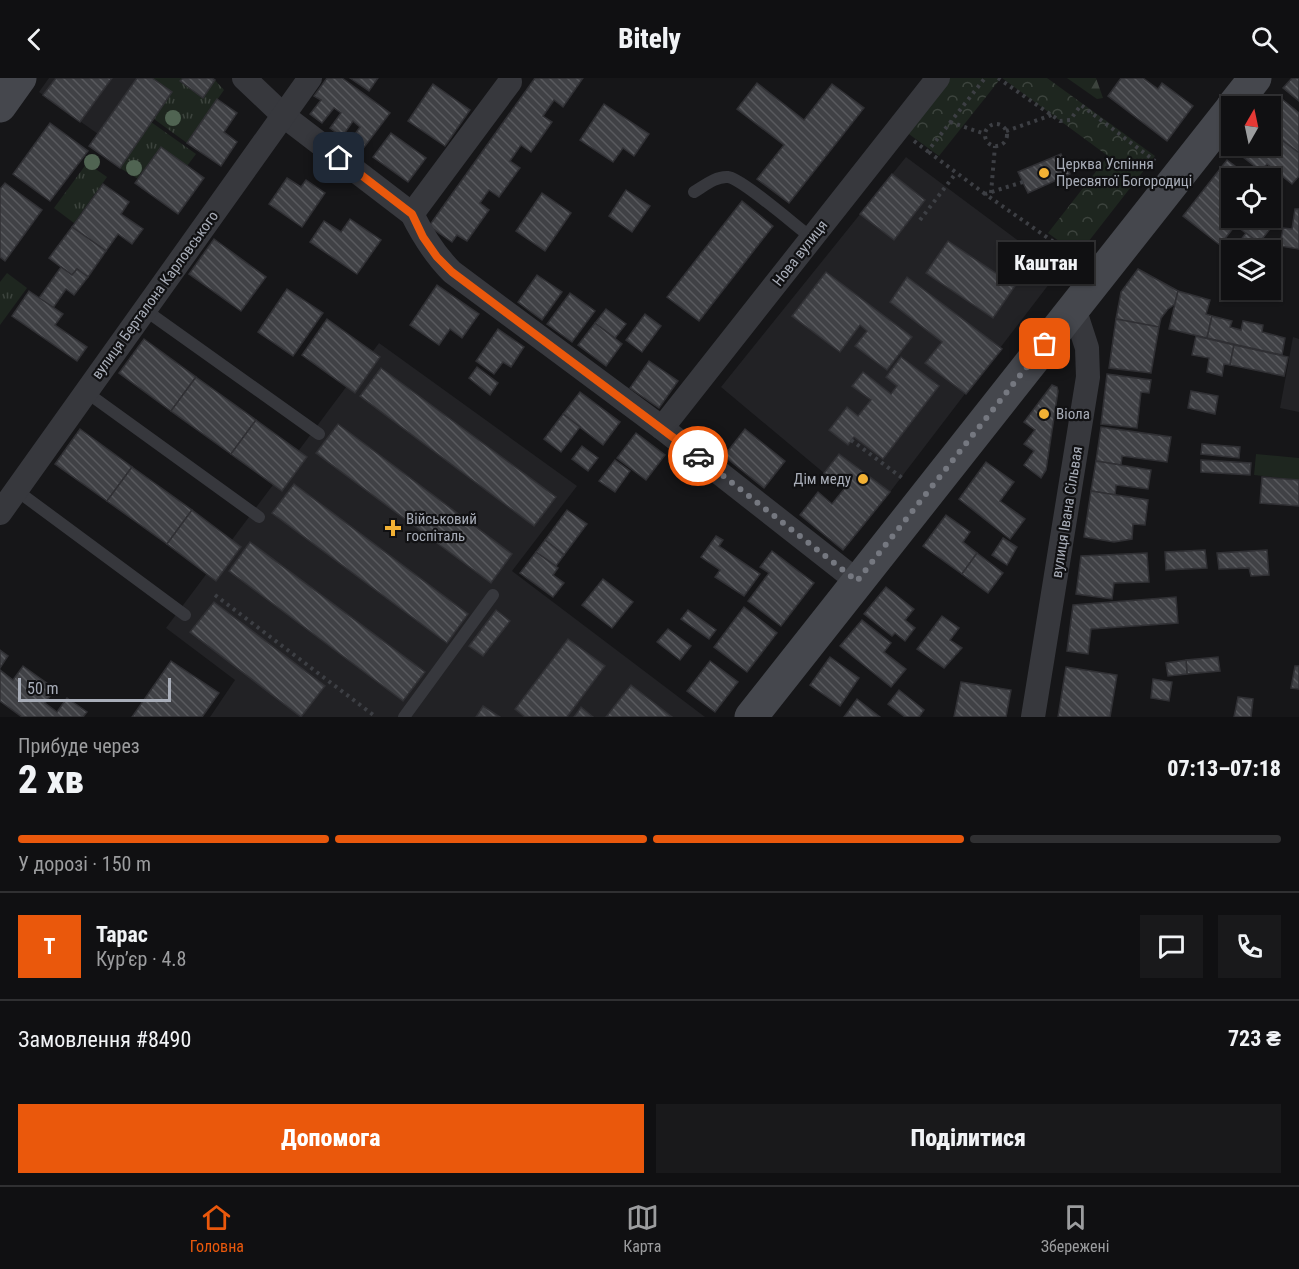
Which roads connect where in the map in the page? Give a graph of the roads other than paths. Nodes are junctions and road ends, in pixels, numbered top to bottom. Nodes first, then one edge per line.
1 (20, 78) edge
2 (244, 78) edge
3 (310, 78) edge
4 (938, 78) edge
5 (1255, 78) edge
6 (510, 82) dead end
7 (1241, 96) edge
8 (0, 106) edge
9 (284, 116) junction
10 (1221, 121) edge
11 (694, 192) dead end
12 (412, 214) junction
13 (812, 238) junction
14 (1074, 308) junction
15 (145, 310) junction
16 (86, 392) junction
17 (662, 428) junction
18 (319, 434) dead end
19 (16, 490) junction
20 (0, 513) edge
21 (259, 517) dead end
22 (857, 581) junction
23 (493, 595) dead end
24 (185, 615) dead end
25 (404, 717) edge
26 (751, 717) edge
27 (1033, 717) edge

1 - 8 street
2 - 9 street
3 - 9 street, вулиця Берталона Карловського
4 - 13 street, Нова вулиця
5 - 7 street
6 - 12 street
9 - 12 street
9 - 15 street, вулиця Берталона Карловського
10 - 14 street
11 - 13 lane
12 - 17 street
13 - 17 street, Нова вулиця
14 - 22 street
14 - 27 street, вулиця Івана Сільвая
15 - 16 street, вулиця Берталона Карловського
15 - 18 lane
16 - 19 street, вулиця Берталона Карловського
16 - 21 lane
17 - 22 street
19 - 20 street, вулиця Берталона Карловського
19 - 24 lane
22 - 26 street
23 - 25 lane

